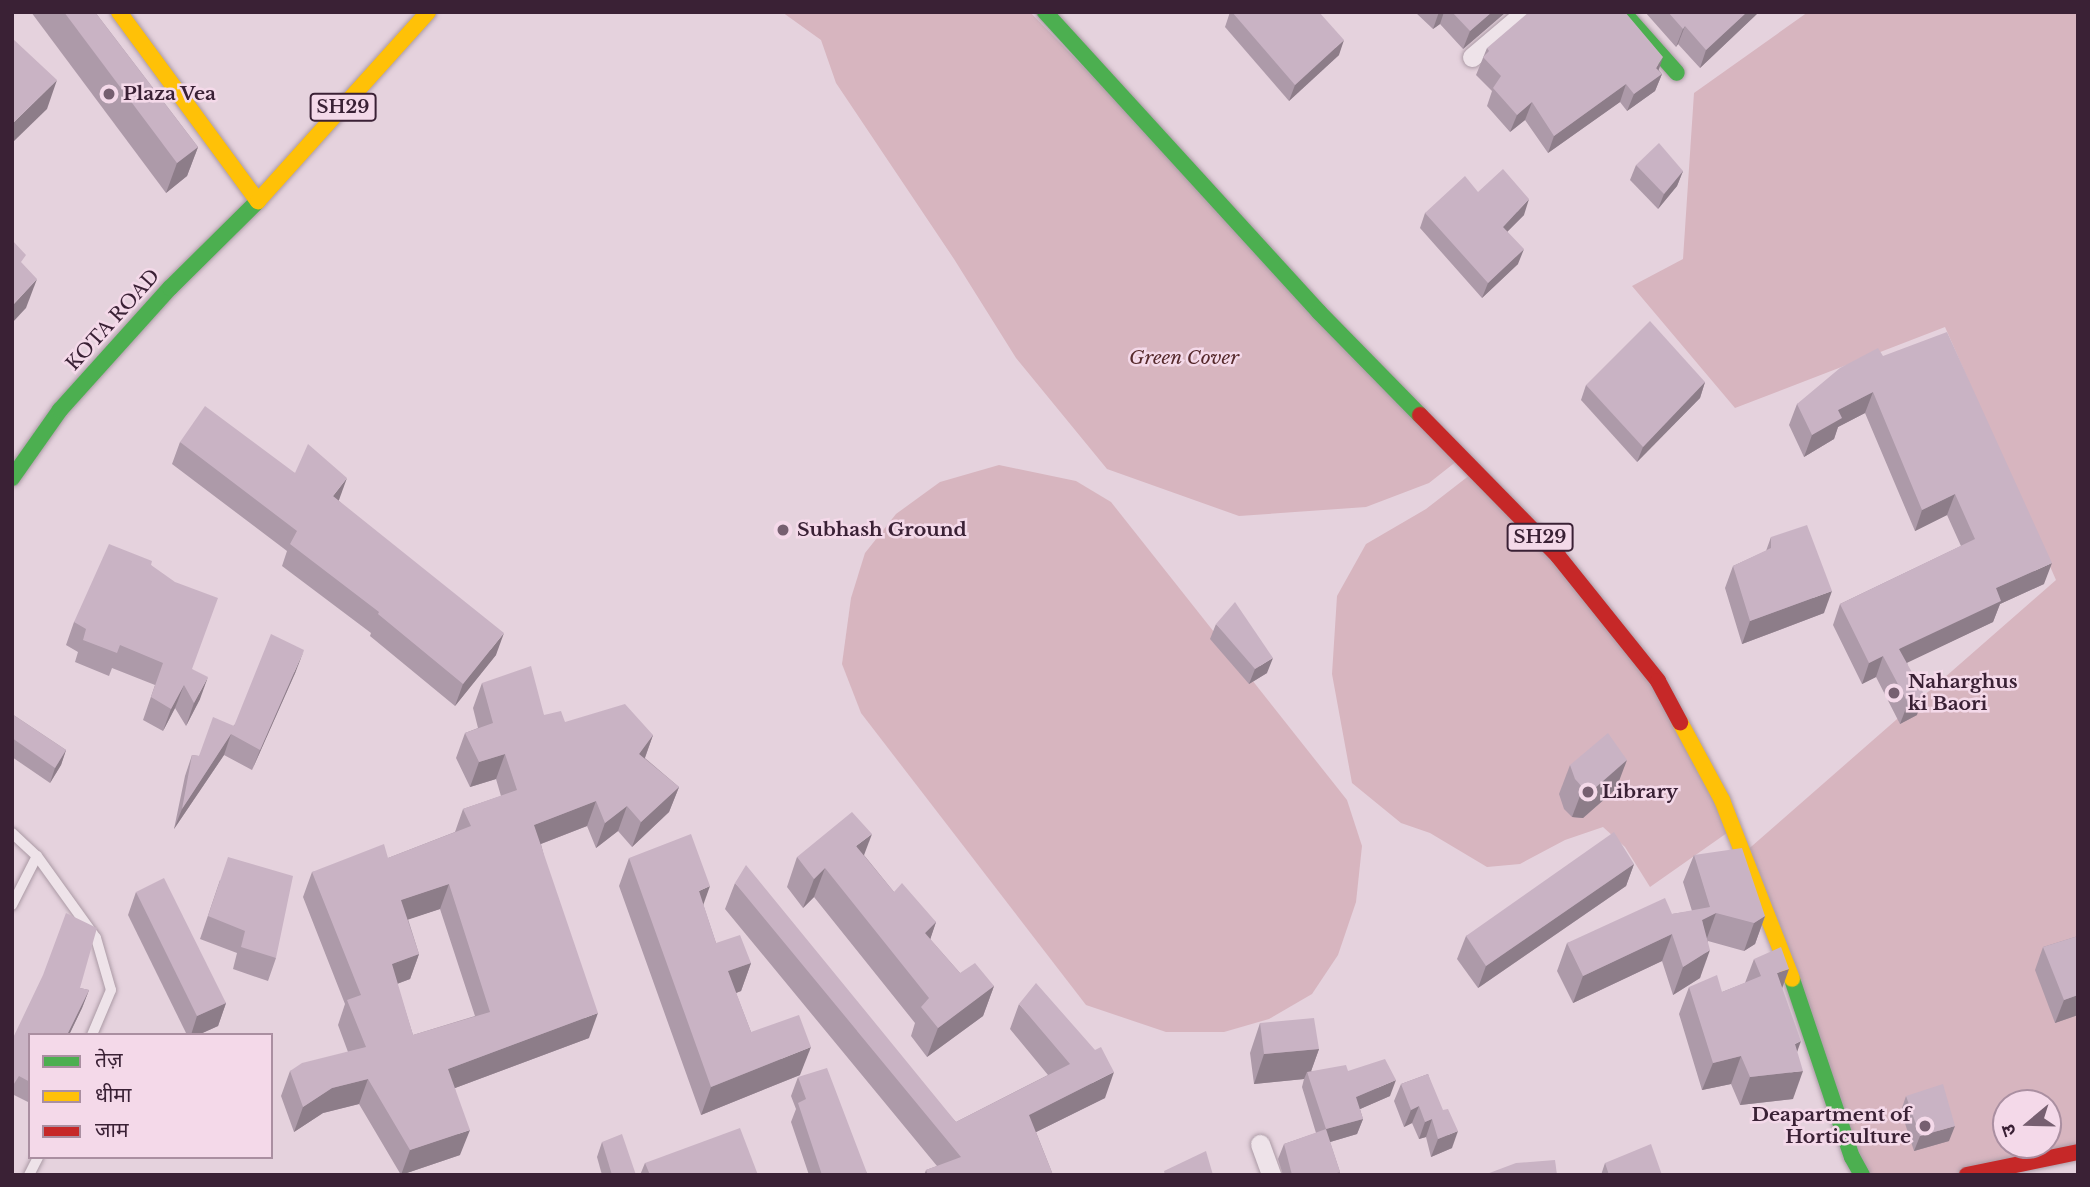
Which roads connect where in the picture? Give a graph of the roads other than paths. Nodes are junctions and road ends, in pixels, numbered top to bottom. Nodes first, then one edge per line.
1 (119, 12) edge
2 (428, 12) edge
3 (1045, 12) edge
4 (1525, 12) edge
5 (1623, 12) edge
6 (1472, 57) dead end
7 (1677, 73) dead end
8 (258, 201) junction
9 (12, 478) edge
10 (12, 833) edge
11 (37, 856) junction
12 (12, 905) edge
13 (93, 1033) edge
14 (1260, 1144) dead end
15 (2078, 1152) edge
16 (37, 1159) edge
17 (29, 1175) edge
18 (1270, 1175) edge
19 (1862, 1175) edge
20 (1967, 1175) edge

1 - 8 main road
2 - 8 main road, SH29
3 - 19 main road, SH29
4 - 6 street
5 - 7 main road
8 - 9 main road, KOTA ROAD
10 - 11 lane
11 - 12 lane
11 - 13 lane
14 - 18 street
15 - 20 main road
16 - 17 lane

